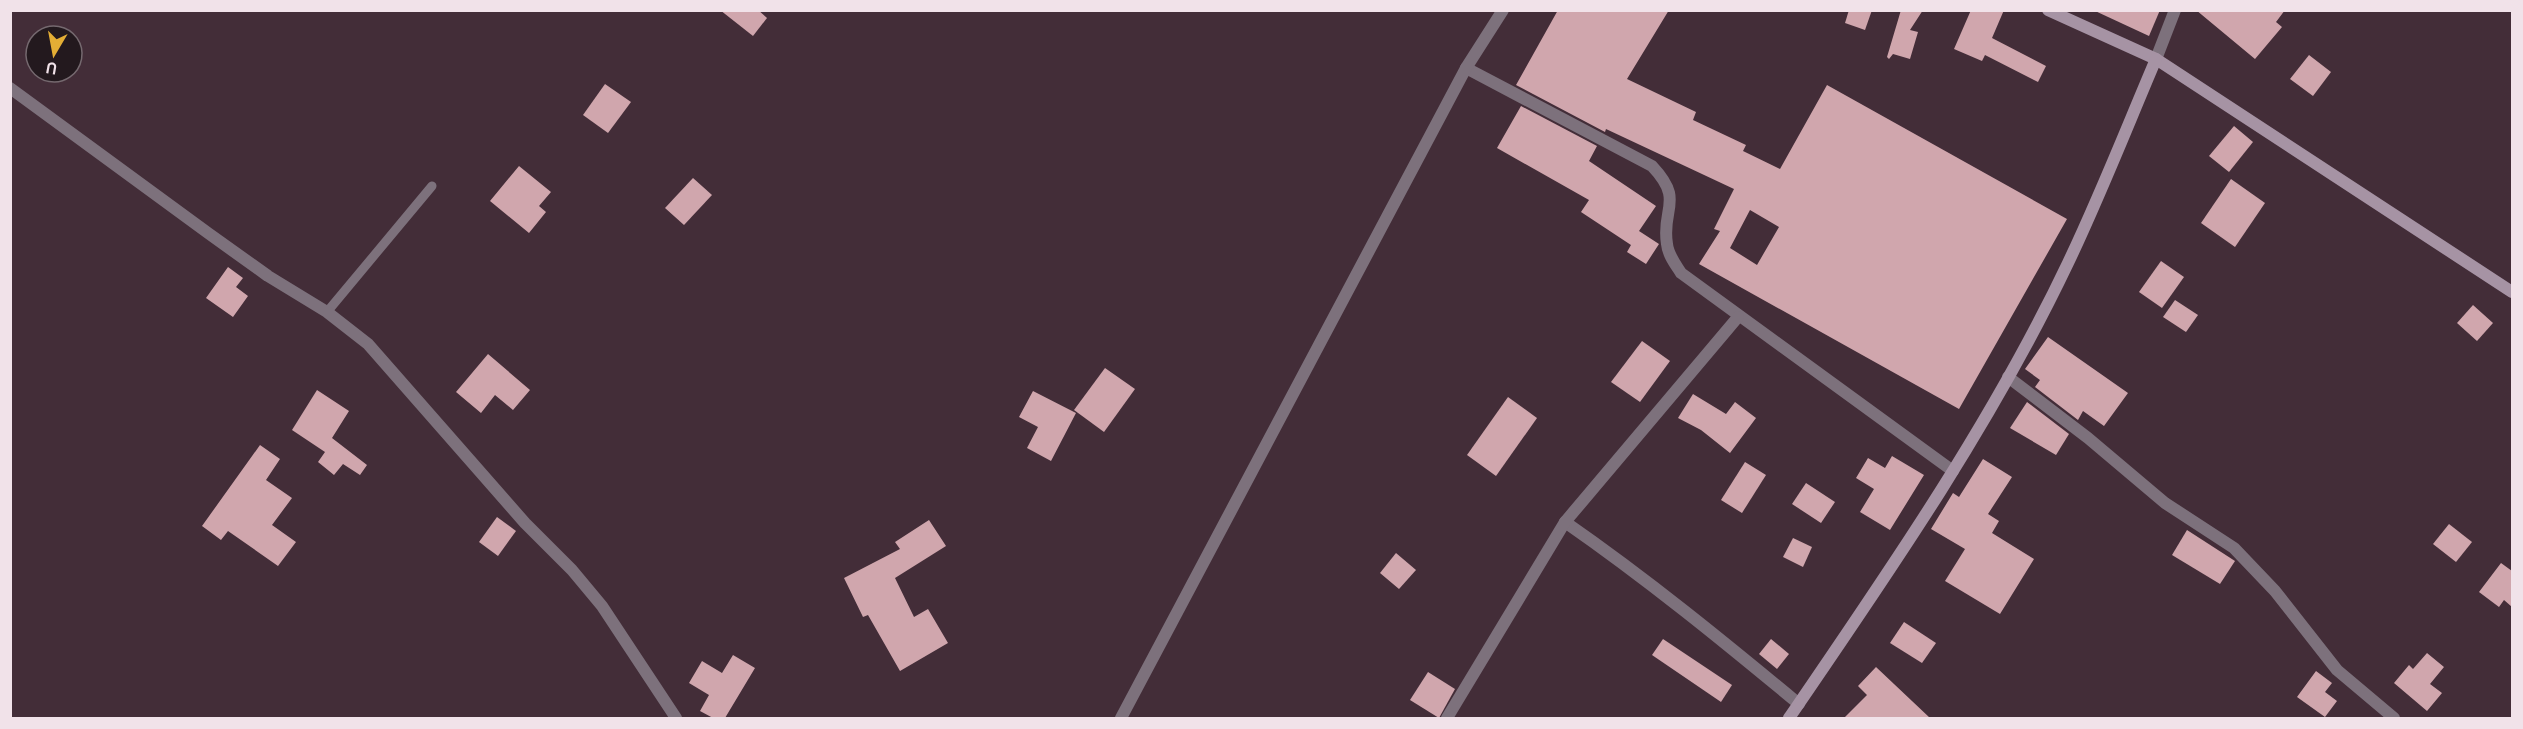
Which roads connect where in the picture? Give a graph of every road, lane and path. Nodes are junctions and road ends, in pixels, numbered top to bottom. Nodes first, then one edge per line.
1 (1503, 10) edge
2 (2048, 10) edge
3 (2175, 10) edge
4 (2156, 59) junction
5 (1466, 68) junction
6 (10, 88) edge
7 (432, 186) dead end
8 (2512, 292) edge
9 (327, 312) junction
10 (1738, 317) junction
11 (2008, 377) junction
12 (1953, 471) junction
13 (1565, 522) junction
14 (1799, 704) junction
15 (676, 718) edge
16 (1121, 718) edge
17 (1447, 718) edge
18 (1789, 718) edge
19 (2394, 718) edge

1 - 5 street
2 - 4 street
3 - 4 street
4 - 8 street
4 - 11 street
5 - 10 street
5 - 16 street
6 - 9 street
7 - 9 lane
9 - 15 street
10 - 12 street
10 - 13 street
11 - 12 street
11 - 19 street
12 - 14 street
13 - 14 street
13 - 17 street
14 - 18 street

